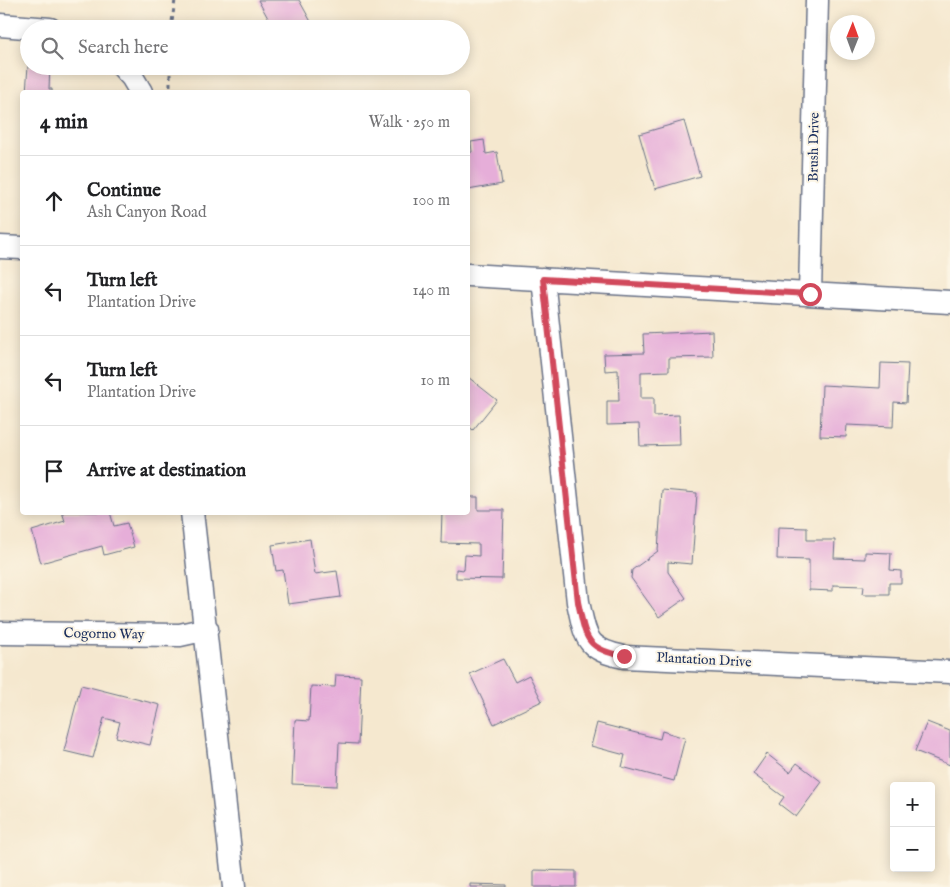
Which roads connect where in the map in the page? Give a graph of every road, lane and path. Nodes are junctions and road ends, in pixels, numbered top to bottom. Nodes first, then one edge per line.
1 (175, 0) edge
2 (817, 0) edge
3 (172, 20) edge
4 (0, 25) edge
5 (20, 27) edge
6 (130, 75) edge
7 (170, 75) edge
8 (140, 90) edge
9 (170, 90) edge
10 (0, 247) edge
11 (20, 248) edge
12 (470, 275) edge
13 (543, 279) junction
14 (810, 294) junction
15 (950, 302) edge
16 (192, 515) edge
17 (207, 629) junction
18 (0, 633) edge
19 (950, 672) edge
20 (234, 887) edge

1 - 3 path
2 - 14 street, Brush Drive
4 - 5 street
6 - 8 street
7 - 9 path
10 - 11 street
12 - 13 street
13 - 14 street
13 - 19 street, Plantation Drive
14 - 15 street
16 - 17 street
17 - 18 street, Cogorno Way
17 - 20 street

